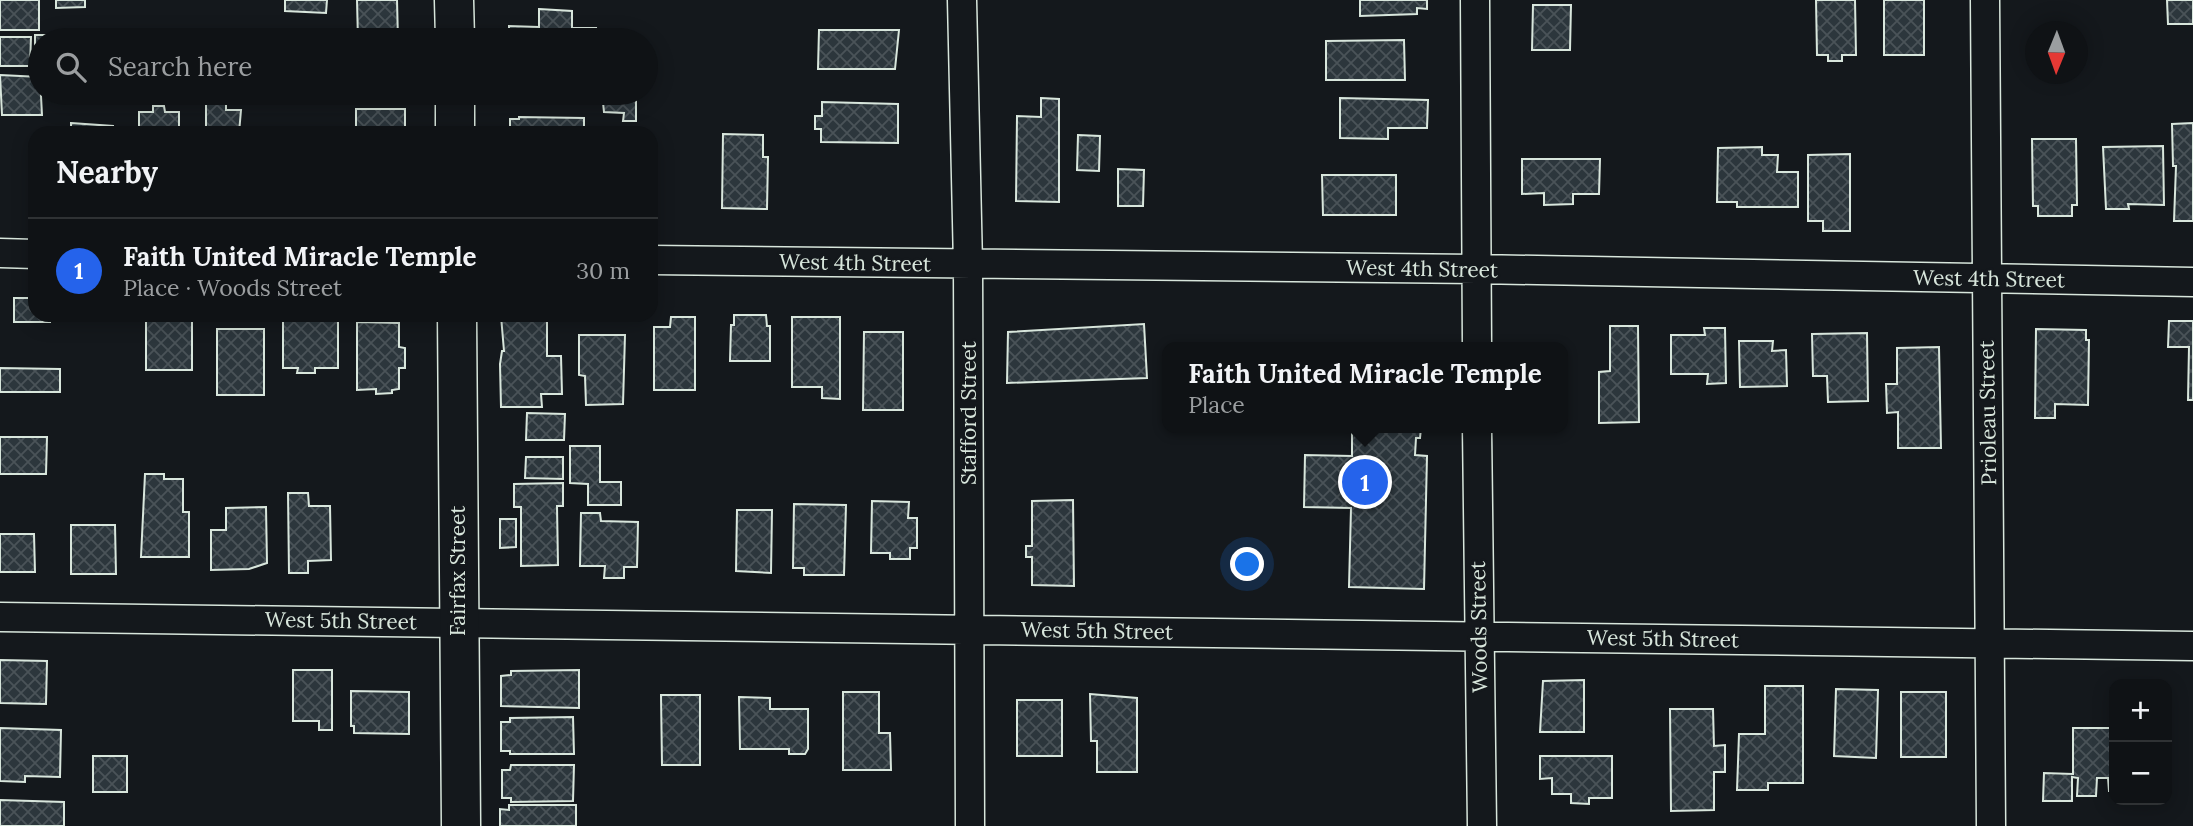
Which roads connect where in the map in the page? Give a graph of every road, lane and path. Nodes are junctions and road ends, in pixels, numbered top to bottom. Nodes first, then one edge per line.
1 (454, 0) edge
2 (962, 0) edge
3 (1475, 0) edge
4 (1985, 0) edge
5 (455, 28) edge
6 (455, 105) edge
7 (455, 126) edge
8 (0, 253) edge
9 (28, 254) edge
10 (658, 260) edge
11 (968, 265) junction
12 (1476, 269) junction
13 (1986, 279) junction
14 (2193, 282) edge
15 (457, 322) edge
16 (1477, 342) edge
17 (1478, 433) edge
18 (0, 617) edge
19 (458, 623) junction
20 (970, 628) junction
21 (1479, 637) junction
22 (1990, 643) junction
23 (2193, 646) edge
24 (461, 826) edge
25 (970, 826) edge
26 (1482, 826) edge
27 (1991, 826) edge

1 - 5 street
2 - 11 street, Stafford Street
3 - 12 street
4 - 13 street, Prioleau Street
6 - 7 street
8 - 9 street
10 - 11 street, West 4th Street
11 - 12 street, West 4th Street
11 - 20 street, Stafford Street
12 - 13 street, West 4th Street
12 - 16 street
13 - 14 street, West 4th Street
13 - 22 street, Prioleau Street
15 - 19 street, Fairfax Street
17 - 21 street, Woods Street
18 - 19 street, West 5th Street
19 - 20 street, West 5th Street
19 - 24 street, Fairfax Street
20 - 21 street, West 5th Street
20 - 25 street, Stafford Street
21 - 22 street, West 5th Street
21 - 26 street, Woods Street
22 - 23 street, West 5th Street
22 - 27 street, Prioleau Street

